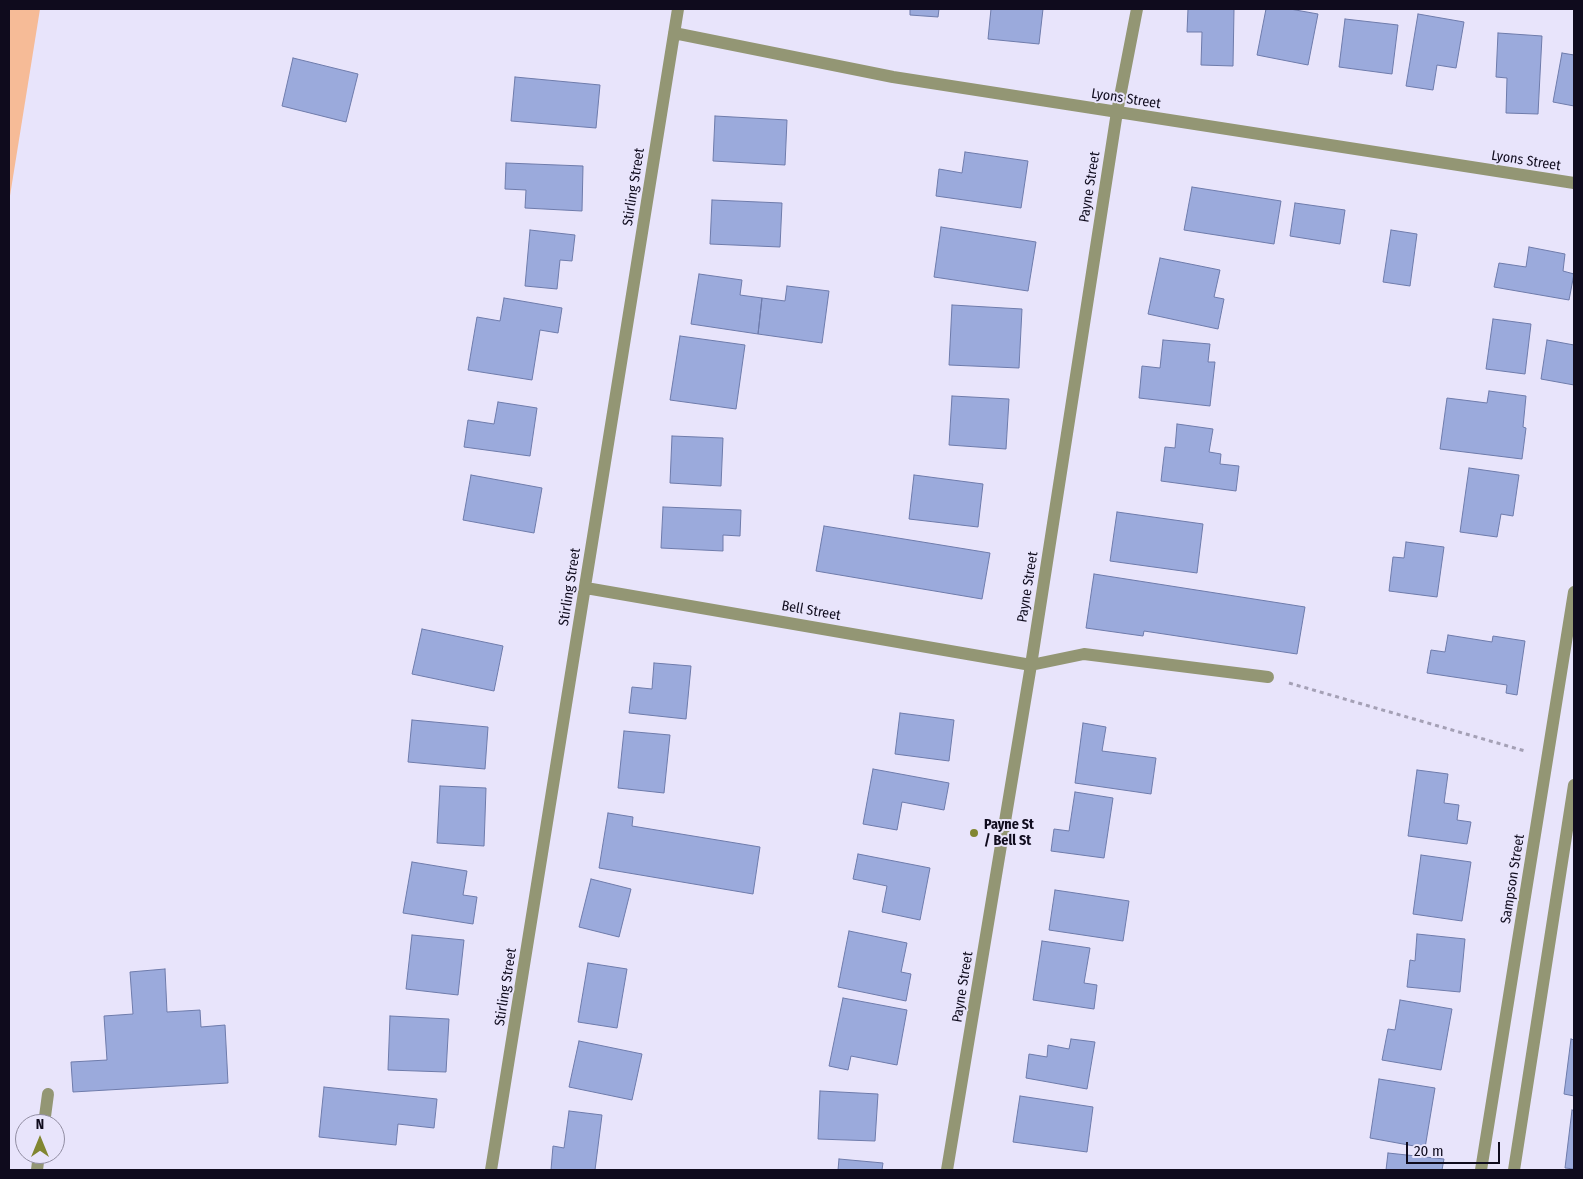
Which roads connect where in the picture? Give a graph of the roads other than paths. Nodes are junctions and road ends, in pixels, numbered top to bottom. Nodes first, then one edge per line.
1 (678, 9) edge
2 (1136, 9) edge
3 (674, 33) junction
4 (1117, 112) junction
5 (1574, 183) edge
6 (586, 588) junction
7 (1574, 592) edge
8 (1032, 665) junction
9 (1268, 677) road end
10 (1574, 785) edge
11 (48, 1094) dead end
12 (45, 1114) edge
13 (491, 1170) edge
14 (947, 1170) edge
15 (1481, 1170) edge
16 (1514, 1170) edge

1 - 3 street, Stirling Street
2 - 4 street, Payne Street
3 - 4 street, Lyons Street
3 - 6 street, Stirling Street
4 - 5 street, Lyons Street
4 - 8 street, Payne Street
6 - 8 street, Bell Street
6 - 13 street, Stirling Street
7 - 15 street, Sampson Street
8 - 9 street
8 - 14 street, Payne Street
10 - 16 street
11 - 12 street

